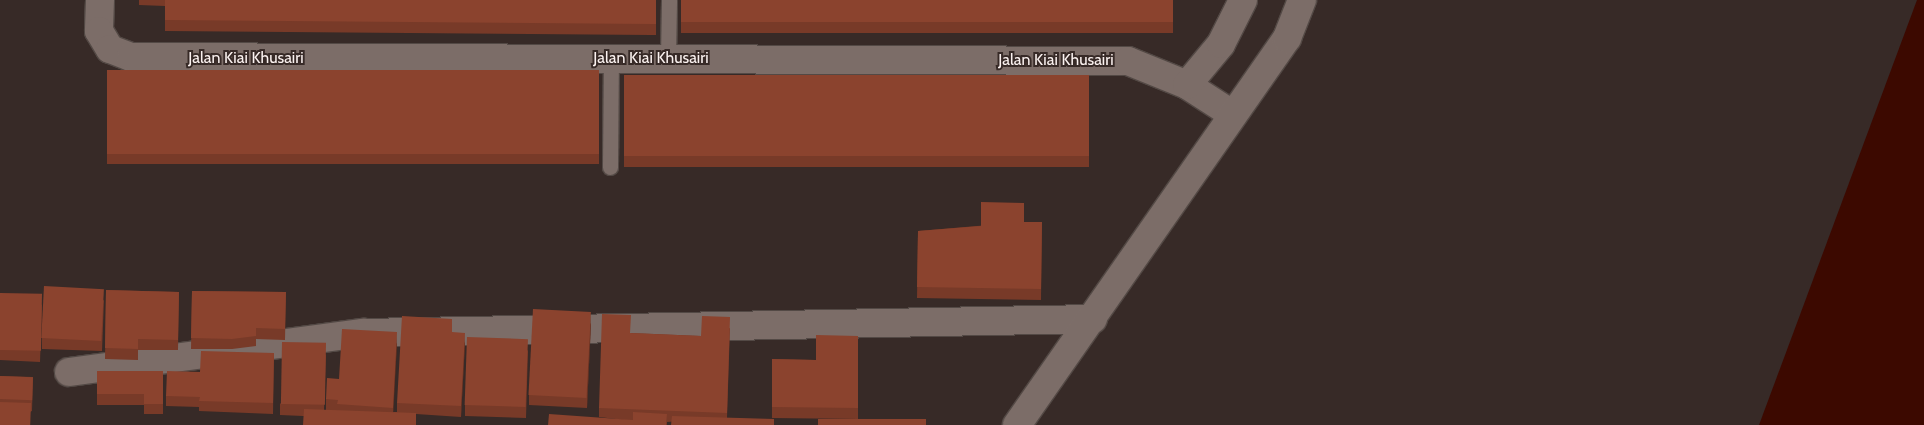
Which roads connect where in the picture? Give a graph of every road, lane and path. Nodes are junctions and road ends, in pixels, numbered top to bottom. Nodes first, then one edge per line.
1 (100, 0) edge
2 (669, 0) edge
3 (1243, 0) edge
4 (1302, 0) edge
5 (611, 58) junction
6 (668, 58) junction
7 (1187, 85) junction
8 (1232, 114) junction
9 (610, 167) dead end
10 (1093, 319) junction
11 (69, 372) dead end
12 (1017, 425) edge

1 - 5 street, Jalan Kiai Khusairi
2 - 6 lane
3 - 7 street
4 - 8 street
5 - 6 street, Jalan Kiai Khusairi
5 - 9 lane
6 - 7 street, Jalan Kiai Khusairi
7 - 8 street, Jalan Kiai Khusairi
8 - 10 street
10 - 11 street
10 - 12 street

